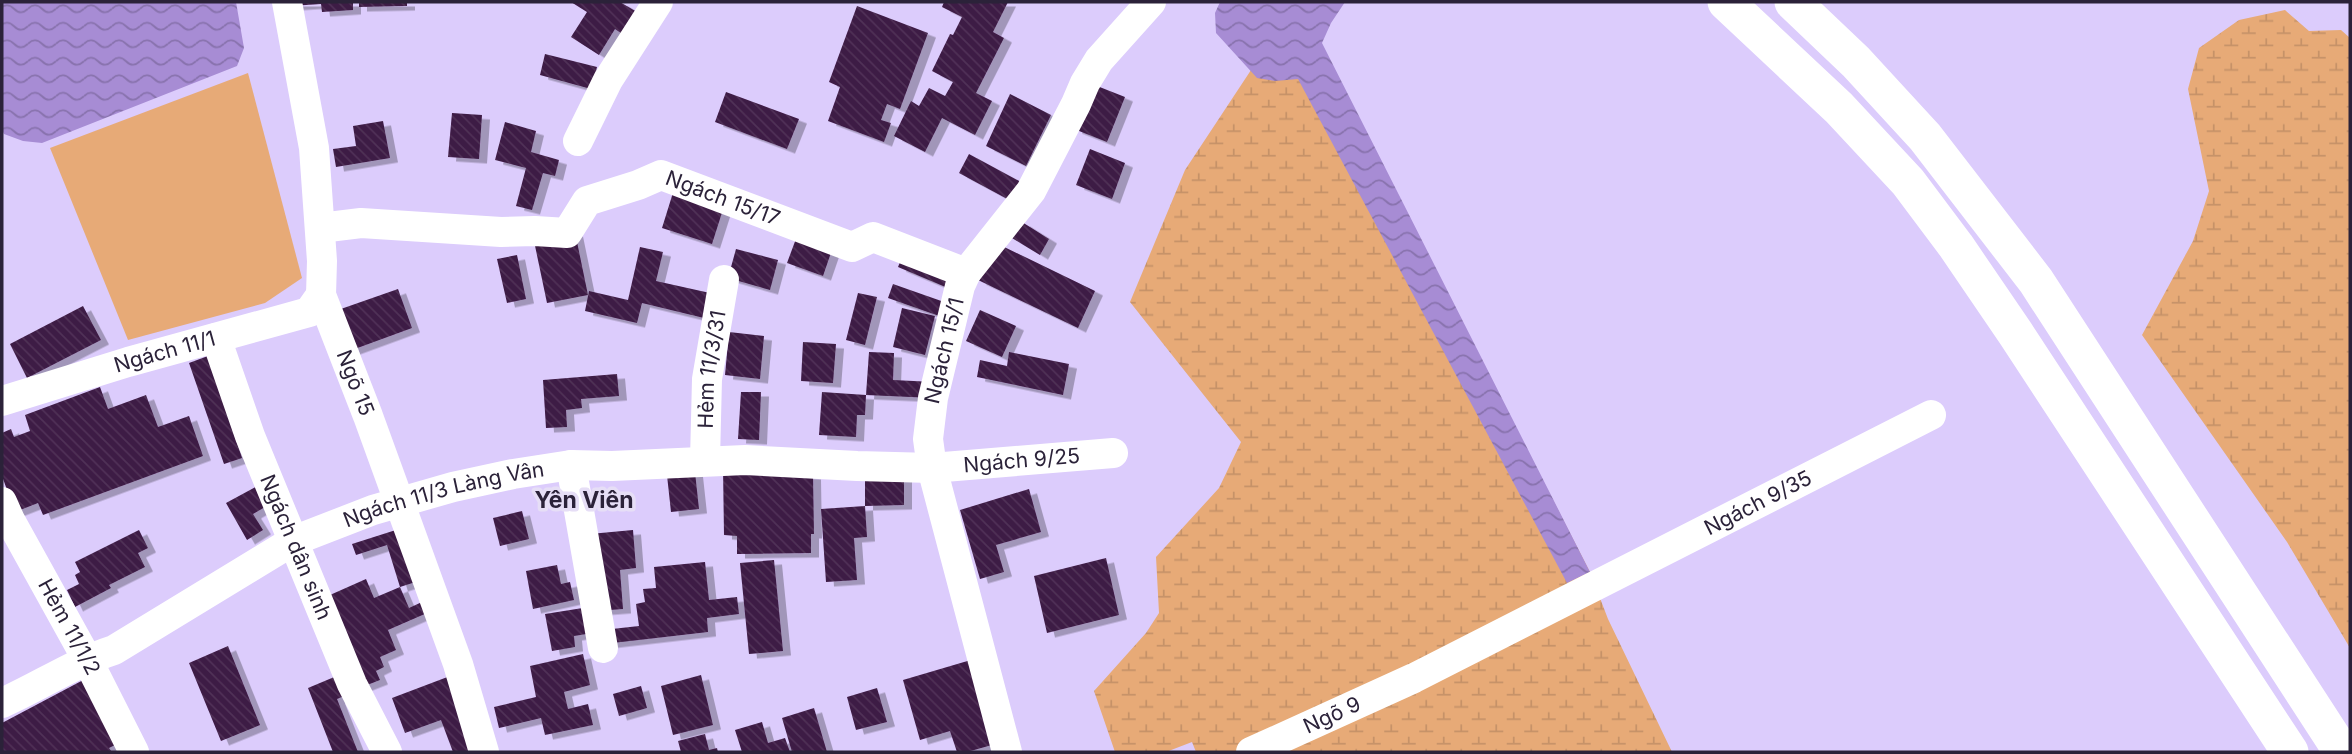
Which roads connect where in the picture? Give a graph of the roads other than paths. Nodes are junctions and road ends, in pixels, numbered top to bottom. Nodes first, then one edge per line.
1 (287, 2) edge
2 (658, 2) edge
3 (1152, 2) edge
4 (1726, 2) edge
5 (1793, 2) edge
6 (578, 141) dead end
7 (320, 228) junction
8 (966, 272) junction
9 (724, 280) dead end
10 (321, 295) junction
11 (216, 338) junction
12 (2, 401) edge
13 (1931, 415) dead end
14 (1113, 453) dead end
15 (705, 460) junction
16 (571, 465) junction
17 (932, 468) junction
18 (2, 502) edge
19 (400, 502) junction
20 (293, 541) junction
21 (603, 648) dead end
22 (87, 659) junction
23 (1414, 678) joint
24 (2, 703) edge
25 (134, 752) edge
26 (387, 752) edge
27 (484, 752) edge
28 (1007, 752) edge
29 (1251, 752) edge
30 (2290, 752) edge
31 (2343, 752) edge

1 - 7 street, Ngõ 15
2 - 6 street
3 - 8 street, Ngách 15/1
4 - 30 street
5 - 31 street
7 - 8 street, Ngách 15/17
7 - 10 street, Ngõ 15
8 - 17 street, Ngách 15/1
9 - 15 street, Hẻm 11/3/31
10 - 11 street, Ngách 11/1
10 - 19 street, Ngõ 15
11 - 12 street, Ngách 11/1
11 - 20 street, Ngách dân sinh
13 - 23 street, Ngách 9/35
14 - 17 street, Ngách 9/25
15 - 16 street, Ngách 11/3 Làng Vân
15 - 17 street, Ngách 11/3 Làng Vân
16 - 19 street, Ngách 11/3 Làng Vân
16 - 21 street
17 - 28 street, Ngách 15/1
18 - 22 street, Hẻm 11/1/2
19 - 20 street, Ngách 11/3 Làng Vân
19 - 27 street, Ngõ 15
20 - 22 street, Ngách 11/3 Làng Vân
20 - 26 street, Ngách dân sinh
22 - 24 street, Ngách 11/3 Làng Vân
22 - 25 street, Hẻm 11/1/2
23 - 29 street, Ngõ 9

